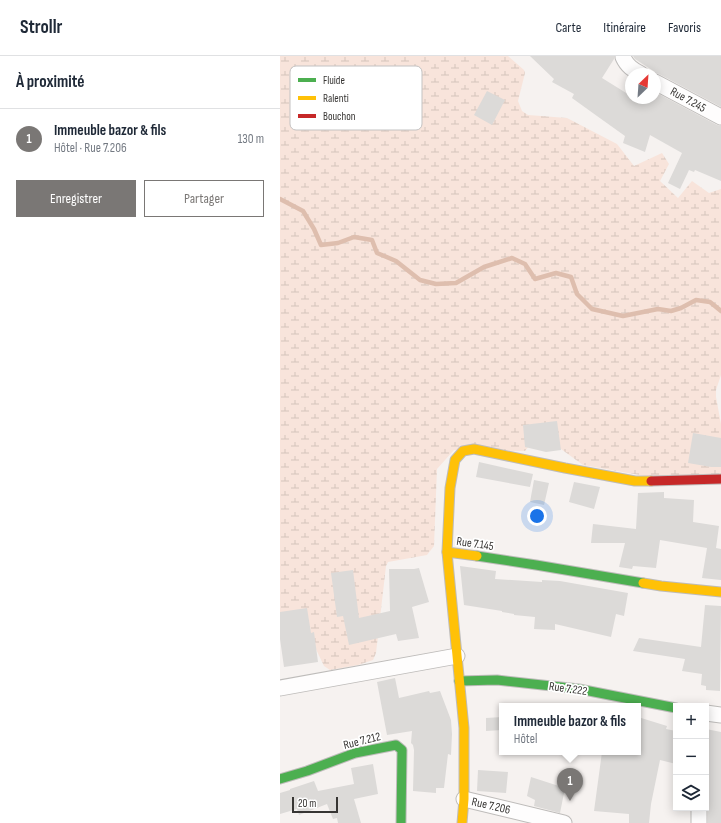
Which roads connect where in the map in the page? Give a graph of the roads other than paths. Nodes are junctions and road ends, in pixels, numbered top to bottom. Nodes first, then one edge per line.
1 (623, 56) edge
2 (632, 68) edge
3 (661, 85) edge
4 (721, 118) edge
5 (721, 479) edge
6 (447, 552) junction
7 (721, 592) edge
8 (457, 656) junction
9 (459, 681) junction
10 (280, 688) edge
11 (673, 707) edge
12 (709, 713) edge
13 (721, 715) edge
14 (280, 779) edge
15 (464, 799) junction
16 (699, 811) edge
17 (401, 823) edge
18 (462, 823) edge
19 (564, 823) edge
20 (699, 823) edge

1 - 2 street
3 - 4 street, Rue 7.245
5 - 6 street
6 - 7 street, Rue 7.145
6 - 8 street, Rue 7.145
8 - 9 street, Rue 7.145
8 - 10 street
9 - 11 street, Rue 7.222
9 - 15 street, Rue 7.145
12 - 13 street
14 - 17 street, Rue 7.212
15 - 18 street, Rue 7.145
15 - 19 street, Rue 7.206
16 - 20 street

